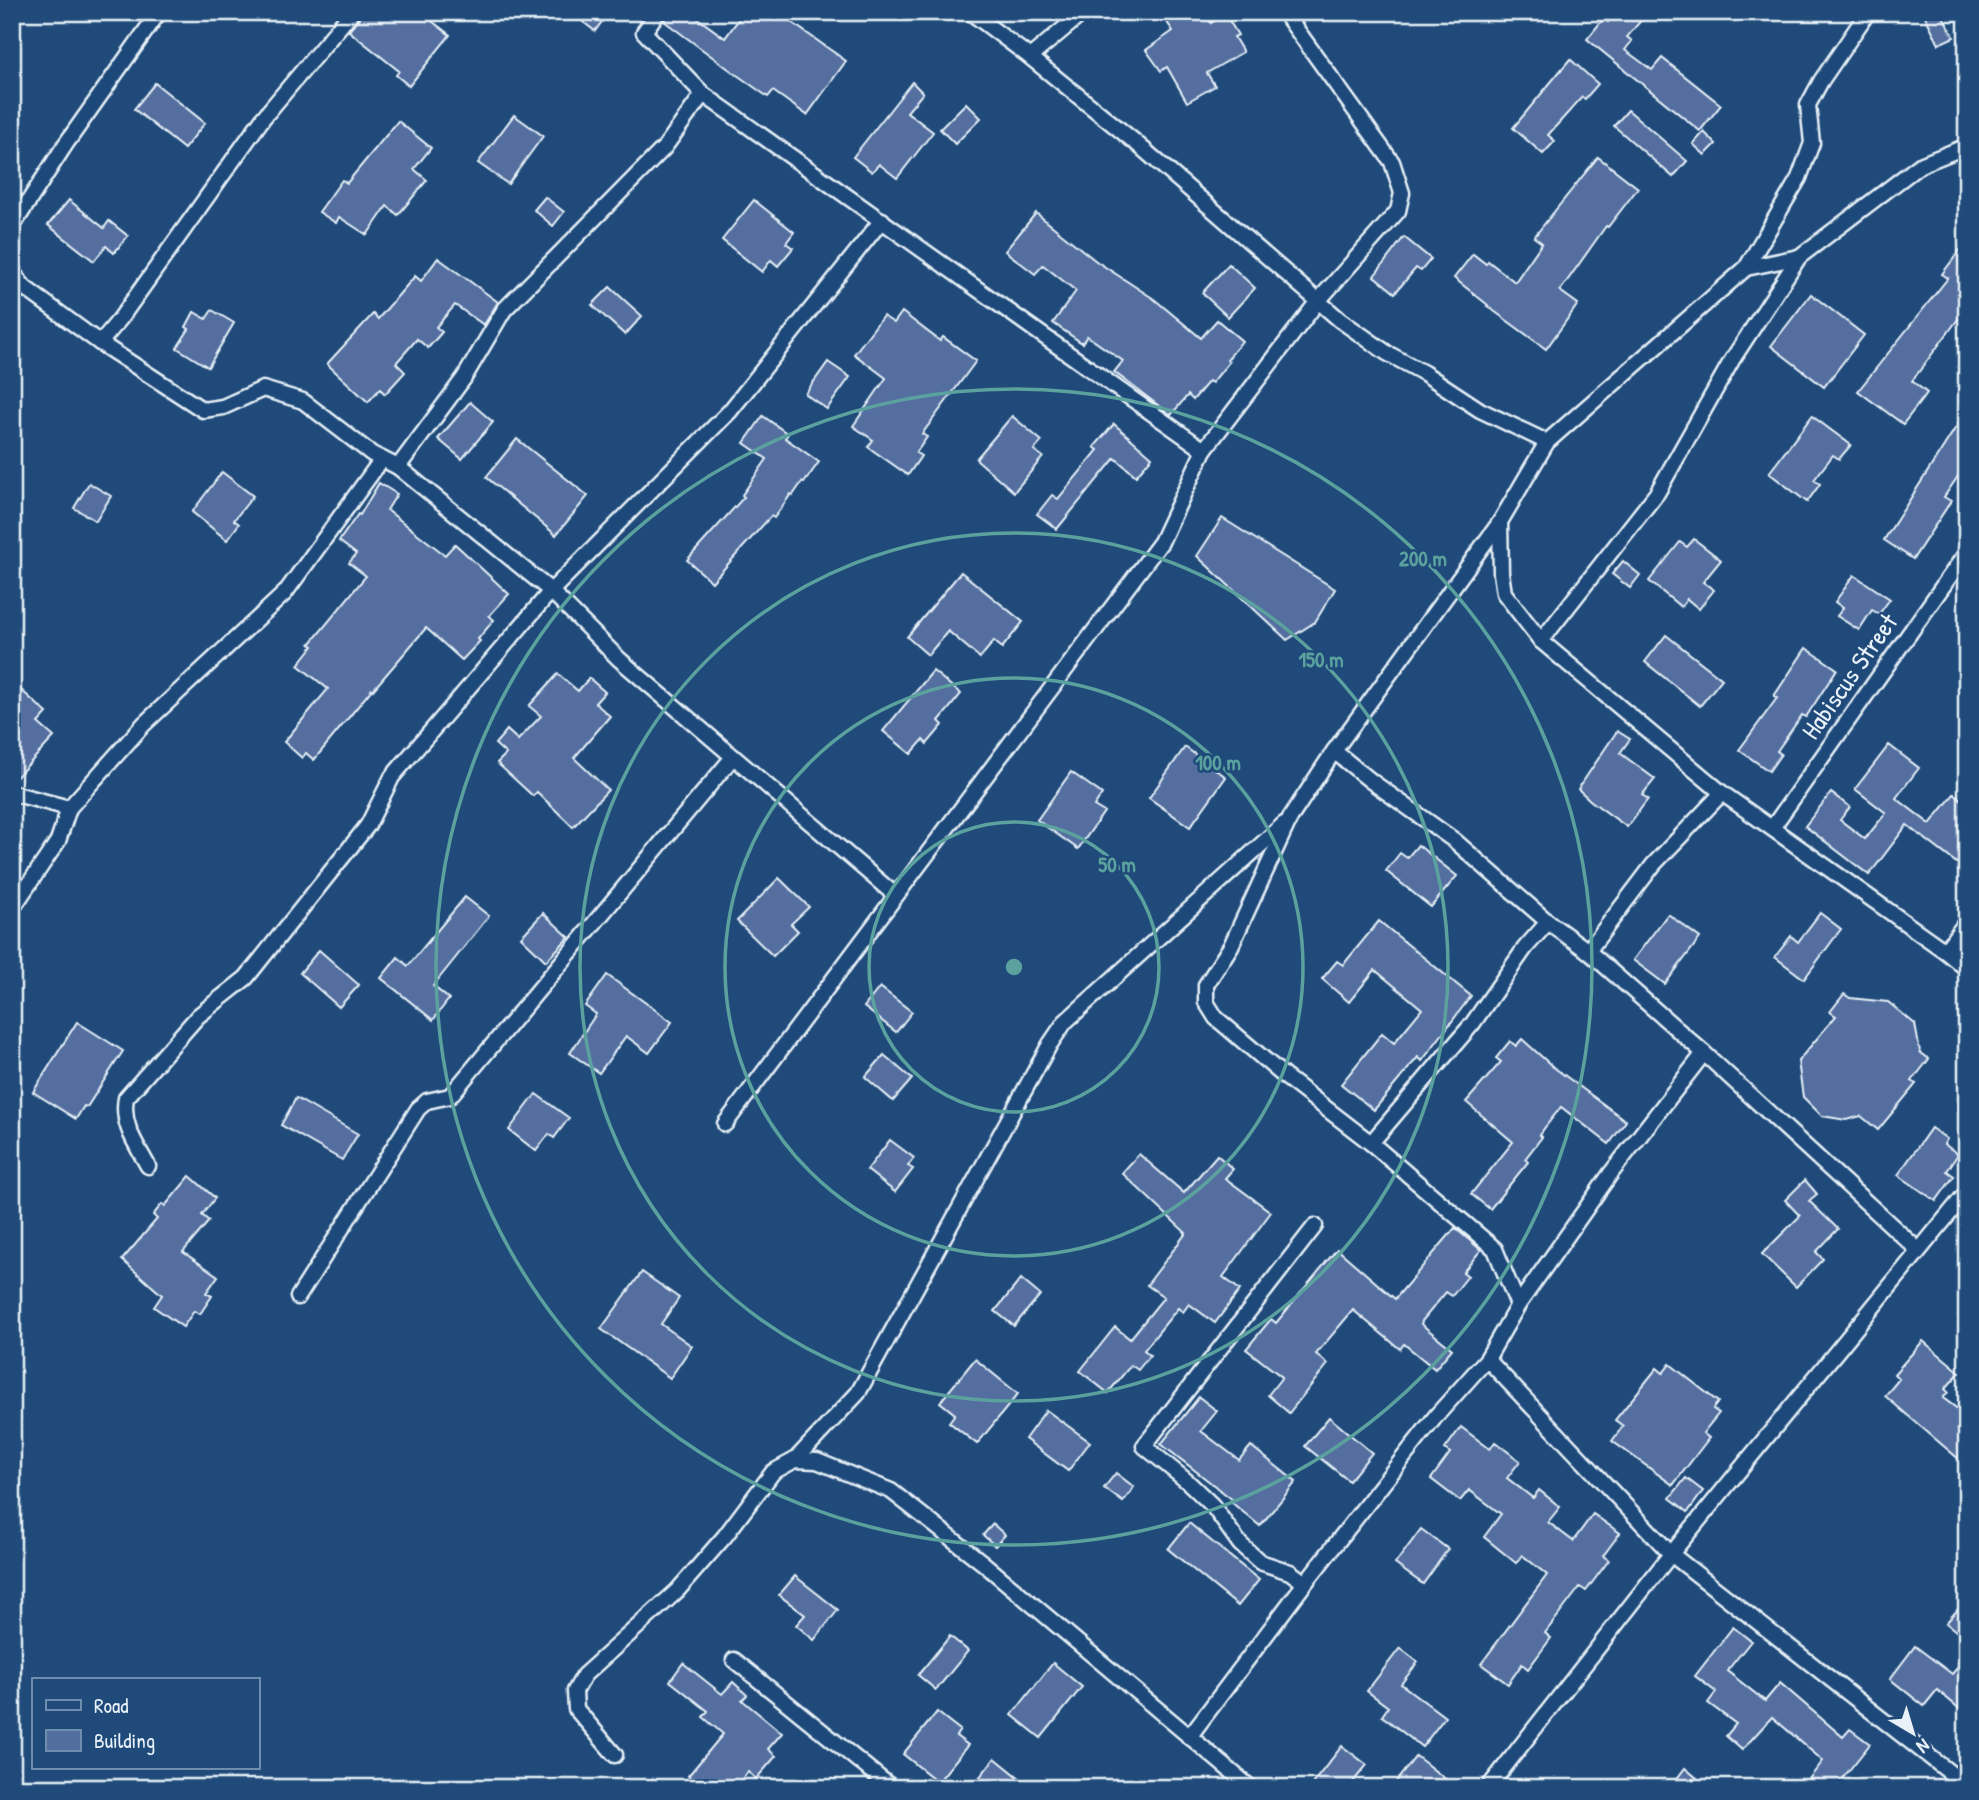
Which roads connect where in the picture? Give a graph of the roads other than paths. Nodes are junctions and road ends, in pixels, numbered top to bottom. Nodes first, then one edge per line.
1 (159, 12) edge
2 (352, 12) edge
3 (657, 12) edge
4 (970, 12) edge
5 (1084, 12) edge
6 (1284, 12) edge
7 (1868, 12) edge
8 (1030, 57) junction
9 (703, 94) junction
10 (1967, 146) edge
11 (14, 220) edge
12 (882, 220) junction
13 (1799, 257) junction
14 (1746, 268) junction
15 (12, 272) edge
16 (1318, 301) junction
17 (100, 343) junction
18 (1547, 442) junction
19 (1204, 450) junction
20 (382, 459) junction
21 (398, 467) junction
22 (1500, 522) junction
23 (1967, 552) edge
24 (551, 591) junction
25 (1541, 641) junction
26 (1335, 751) junction
27 (733, 757) junction
28 (12, 793) edge
29 (1722, 793) junction
30 (69, 808) junction
31 (1290, 818) junction
32 (1772, 828) junction
33 (895, 895) junction
34 (12, 909) edge
35 (1967, 921) edge
36 (1548, 922) junction
37 (1588, 951) junction
38 (1945, 951) junction
39 (1967, 969) edge
40 (1704, 1053) junction
41 (725, 1124) dead end
42 (1371, 1143) junction
43 (148, 1166) dead end
44 (1967, 1192) edge
45 (1315, 1226) dead end
46 (1918, 1250) junction
47 (298, 1297) dead end
48 (1518, 1305) junction
49 (1487, 1359) junction
50 (795, 1460) junction
51 (1671, 1555) junction
52 (1306, 1583) junction
53 (734, 1660) dead end
54 (1189, 1737) junction
55 (615, 1755) dead end
56 (1967, 1786) edge
57 (892, 1788) edge
58 (1251, 1788) edge
59 (1488, 1788) edge

1 - 11 street
2 - 17 street
3 - 9 street
4 - 8 street
5 - 8 street
6 - 16 street
7 - 14 street
8 - 16 street
9 - 12 street
9 - 21 street
10 - 13 street
12 - 19 street
12 - 24 street
13 - 14 street
13 - 25 street
14 - 18 street
15 - 17 street
16 - 18 street
16 - 19 street
17 - 20 street
18 - 22 street
19 - 33 street
20 - 21 street
20 - 30 street
21 - 24 street
22 - 25 street
22 - 26 street
23 - 32 street, Habiscus Street
24 - 27 street
24 - 43 street
25 - 29 street
26 - 31 street
26 - 36 street
27 - 33 street
27 - 47 street
28 - 30 street
29 - 32 street
29 - 37 street
30 - 34 street
31 - 42 street
31 - 50 street
32 - 38 street
33 - 41 street
35 - 38 street
36 - 37 street
36 - 42 street
37 - 40 street
38 - 39 street
40 - 46 street
40 - 48 street
42 - 48 street
44 - 46 street
45 - 52 street
46 - 51 street
48 - 49 street
49 - 51 street
49 - 52 street
50 - 54 street
50 - 55 street
51 - 56 street
51 - 59 street
52 - 54 street
53 - 57 street
54 - 58 street

